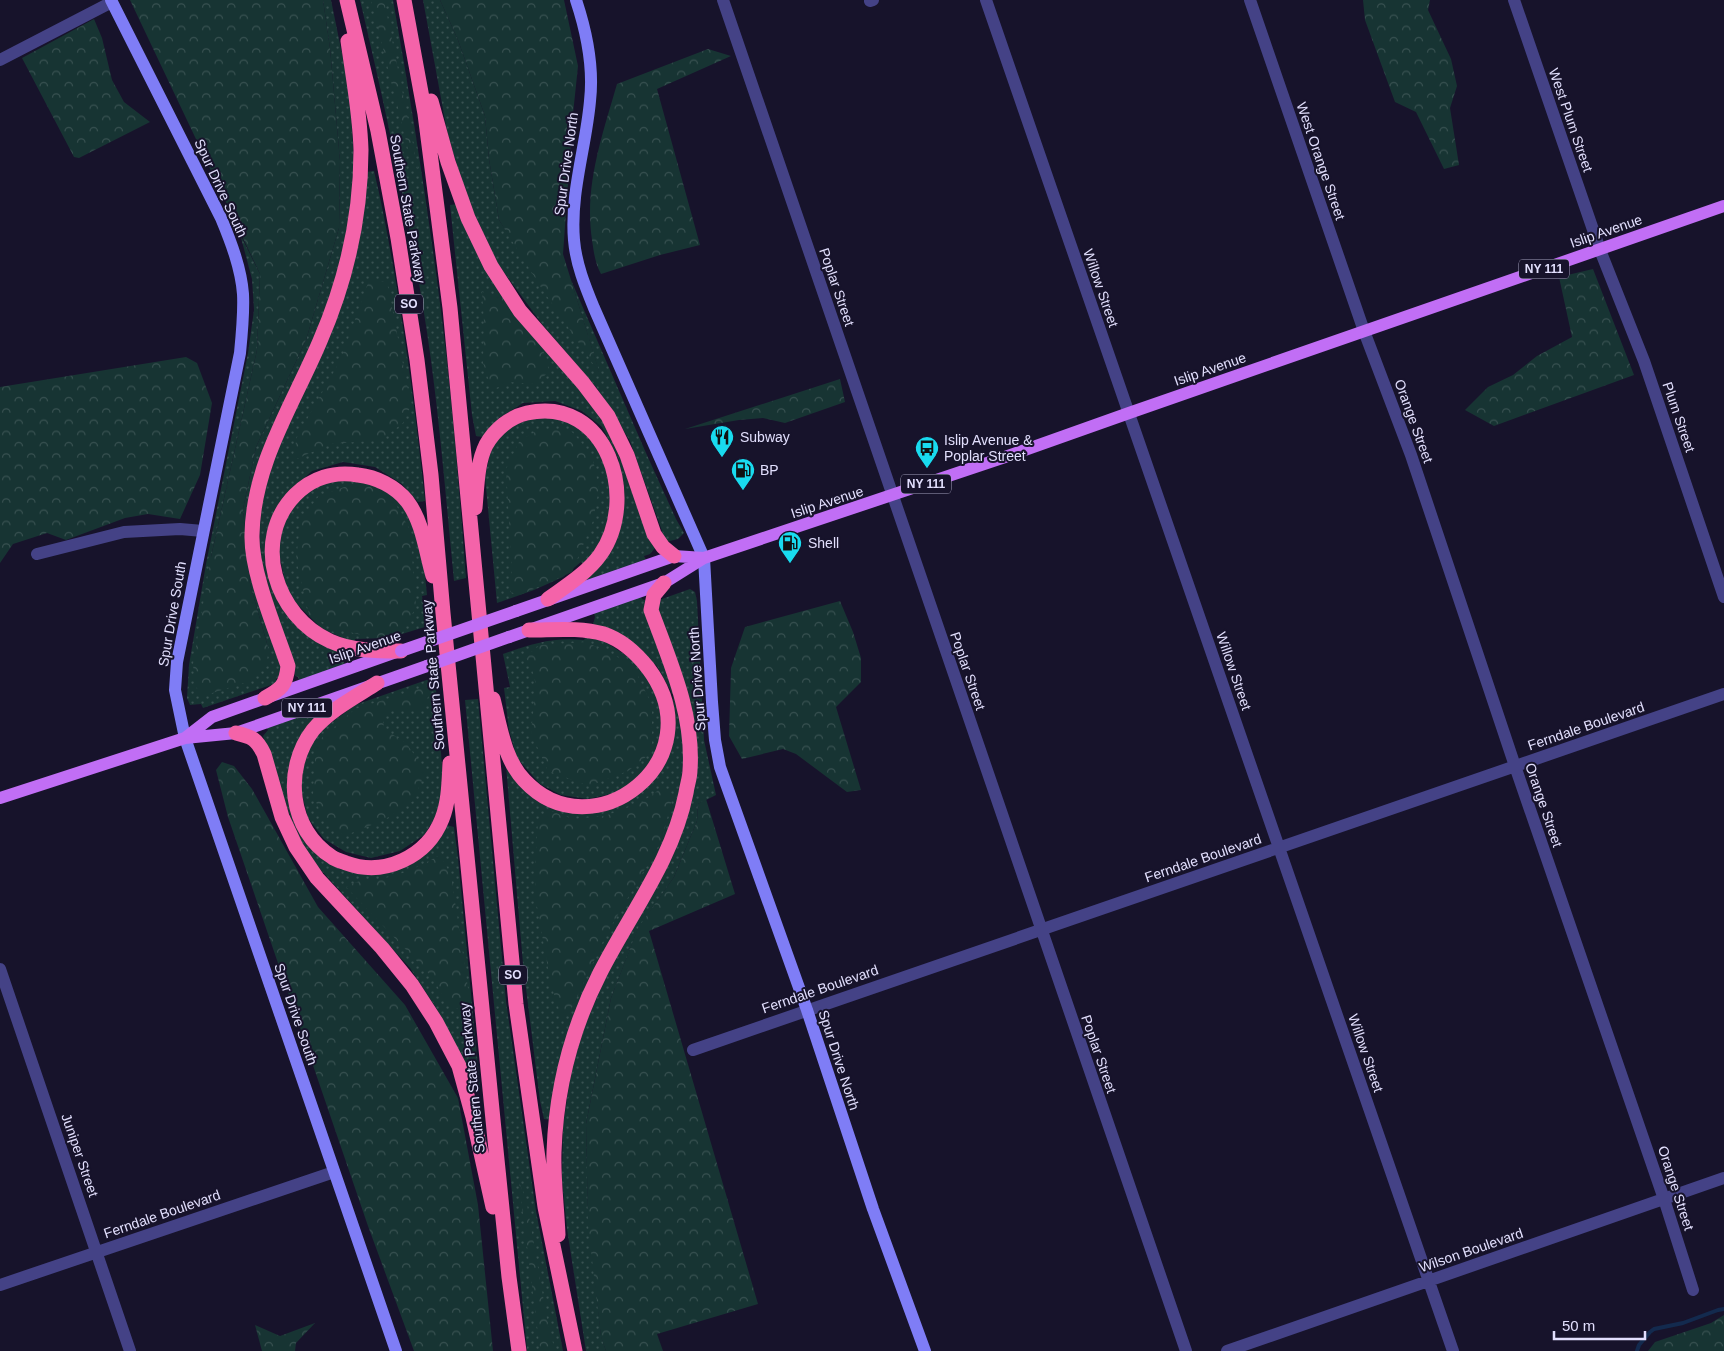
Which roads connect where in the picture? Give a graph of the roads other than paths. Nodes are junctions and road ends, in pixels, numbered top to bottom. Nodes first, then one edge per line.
1 (341, 0) edge
2 (347, 0) edge
3 (576, 0) edge
4 (722, 0) edge
5 (986, 0) edge
6 (1250, 0) edge
7 (1514, 0) edge
8 (112, 1) edge
9 (406, 6) edge
10 (0, 60) edge
11 (1724, 206) edge
12 (1600, 250) junction
13 (1364, 331) junction
14 (1129, 413) junction
15 (893, 496) junction
16 (203, 531) junction
17 (472, 544) junction
18 (37, 554) dead end
19 (674, 556) junction
20 (704, 558) junction
21 (664, 583) junction
22 (1724, 597) edge
23 (548, 599) junction
24 (443, 613) junction
25 (529, 630) junction
26 (401, 651) junction
27 (482, 660) junction
28 (377, 683) junction
29 (1724, 694) edge
30 (265, 698) junction
31 (453, 722) junction
32 (236, 733) junction
33 (184, 738) junction
34 (1515, 766) junction
35 (0, 798) edge
36 (1279, 847) junction
37 (1040, 930) junction
38 (0, 968) edge
39 (807, 1010) junction
40 (692, 1050) dead end
41 (334, 1172) junction
42 (1724, 1178) edge
43 (1664, 1199) junction
44 (97, 1252) junction
45 (509, 1277) junction
46 (1429, 1281) junction
47 (0, 1285) edge
48 (561, 1289) junction
49 (1693, 1290) dead end
50 (130, 1351) edge
51 (396, 1351) edge
52 (519, 1351) edge
53 (575, 1351) edge
54 (925, 1351) edge
55 (1186, 1351) edge
56 (1227, 1351) edge
57 (1453, 1351) edge

1 - 30 highway
2 - 24 highway, Southern State Parkway / SO
3 - 20 street, Spur Drive North
4 - 15 street, Poplar Street
5 - 14 street, Willow Street
6 - 13 street, West Orange Street
7 - 12 street, West Plum Street
8 - 10 street
8 - 16 street, Spur Drive South
9 - 17 highway, Southern State Parkway / SO
9 - 19 highway
11 - 12 main road, Islip Avenue / NY 111
12 - 13 main road, Islip Avenue / NY 111
12 - 22 street, Plum Street
13 - 14 main road, Islip Avenue / NY 111
13 - 34 street, Orange Street
14 - 15 main road, Islip Avenue / NY 111
14 - 36 street, Willow Street
15 - 20 main road, Islip Avenue / NY 111
15 - 37 street, Poplar Street
16 - 18 street
16 - 33 street, Spur Drive South
17 - 23 highway
17 - 27 highway, Southern State Parkway / SO
19 - 20 main road, Islip Avenue / NY 111
19 - 23 main road, Islip Avenue / NY 111
20 - 21 main road, Islip Avenue / NY 111
20 - 39 street, Spur Drive North
21 - 25 main road, Islip Avenue / NY 111
21 - 48 highway
23 - 26 main road, Islip Avenue / NY 111, bridge
24 - 26 highway
24 - 31 highway, Southern State Parkway / SO
25 - 27 highway
25 - 28 main road, Islip Avenue / NY 111, bridge
26 - 30 main road, Islip Avenue / NY 111
27 - 48 highway, Southern State Parkway / SO
28 - 31 highway
28 - 32 main road, Islip Avenue / NY 111
29 - 34 street, Ferndale Boulevard
30 - 33 main road, Islip Avenue / NY 111
31 - 45 highway, Southern State Parkway / SO
32 - 33 main road, Islip Avenue / NY 111
32 - 45 highway
33 - 35 main road, Islip Avenue / NY 111
33 - 41 street, Spur Drive South
34 - 36 street, Ferndale Boulevard
34 - 43 street, Orange Street
36 - 37 street, Ferndale Boulevard
36 - 46 street, Willow Street
37 - 39 street, Ferndale Boulevard
37 - 55 street, Poplar Street
38 - 44 street, Juniper Street
39 - 40 street, Ferndale Boulevard
39 - 54 street, Spur Drive North
41 - 44 street, Ferndale Boulevard
41 - 51 street, Spur Drive South
42 - 43 street, Wilson Boulevard
43 - 46 street, Wilson Boulevard
43 - 49 street, Orange Street
44 - 47 street, Ferndale Boulevard
44 - 50 street, Juniper Street
45 - 52 highway, Southern State Parkway / SO
46 - 56 street, Wilson Boulevard
46 - 57 street, Willow Street
48 - 53 highway, Southern State Parkway / SO

